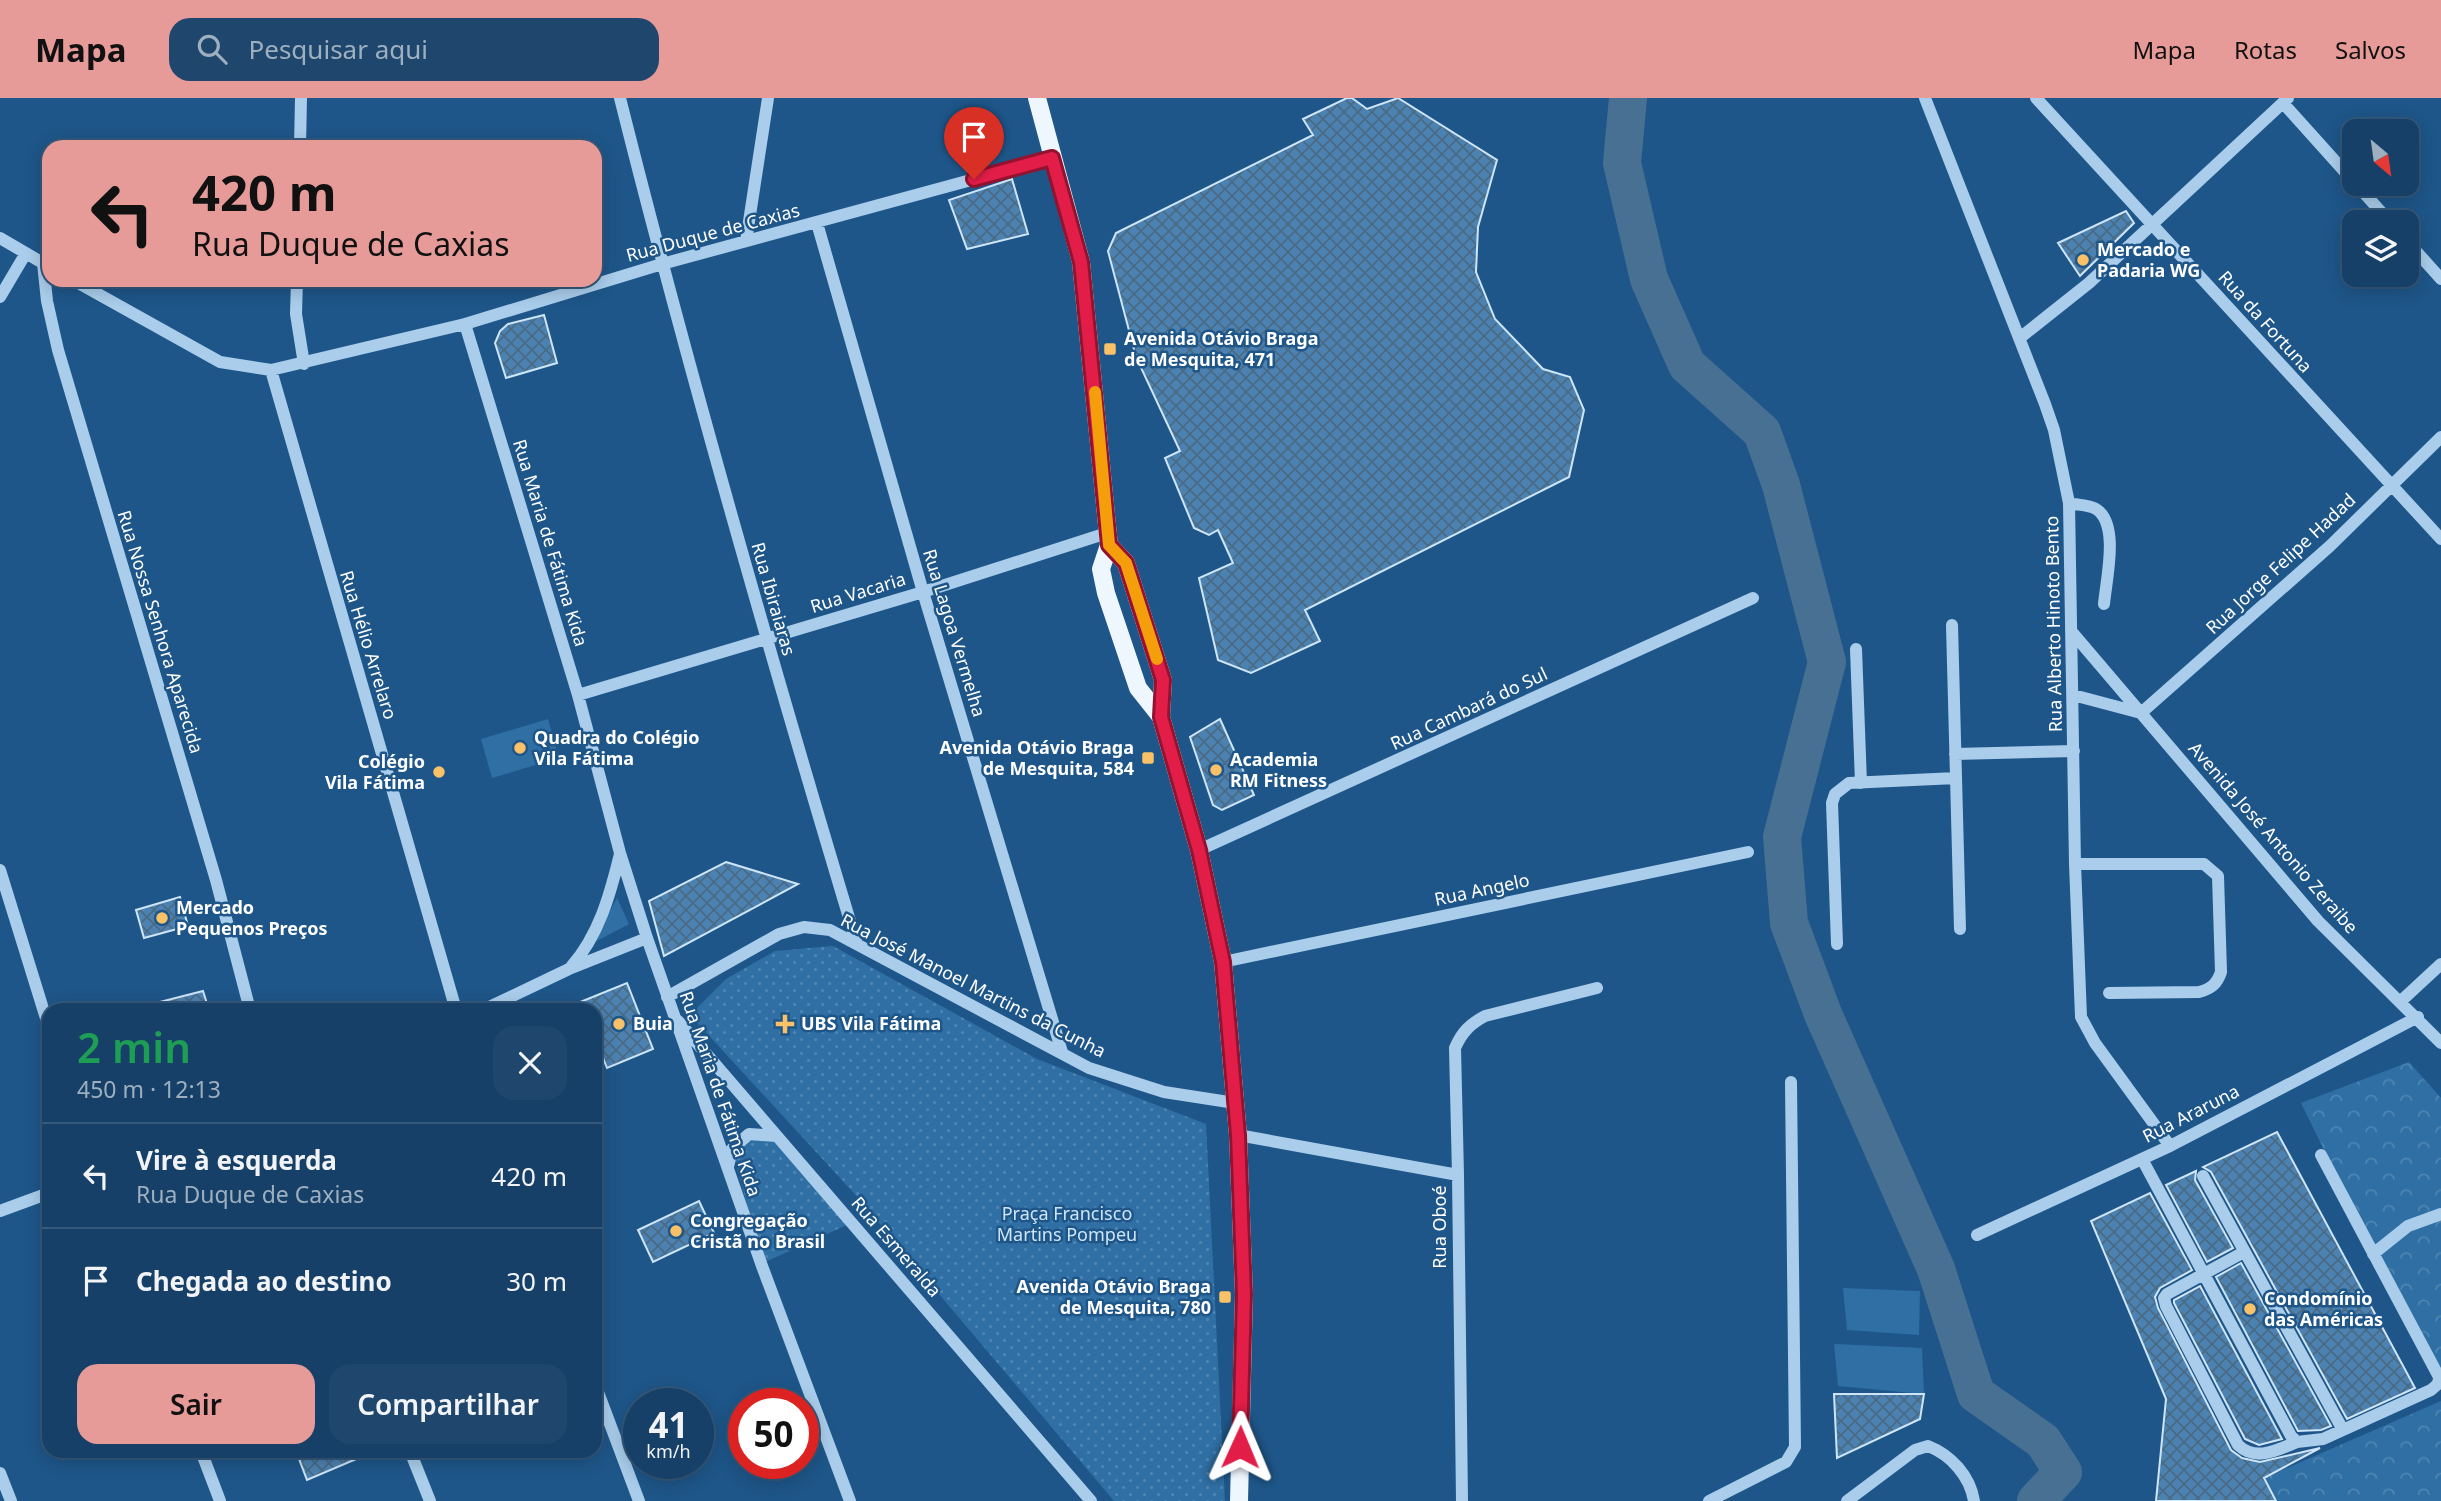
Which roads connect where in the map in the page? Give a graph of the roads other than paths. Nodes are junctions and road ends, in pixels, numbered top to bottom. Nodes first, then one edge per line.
1 (301, 98) edge
2 (620, 98) edge
3 (768, 98) edge
4 (1037, 98) edge
5 (1925, 98) edge
6 (2036, 98) edge
7 (2285, 100) edge
8 (300, 140) edge
9 (1052, 158) junction
10 (2342, 168) edge
11 (2367, 196) edge
12 (2379, 210) edge
13 (817, 223) junction
14 (2153, 225) junction
15 (0, 238) edge
16 (746, 241) junction
17 (26, 253) junction
18 (2419, 254) edge
19 (42, 262) edge
20 (662, 264) junction
21 (2441, 279) edge
22 (602, 282) edge
23 (47, 287) edge
24 (86, 287) edge
25 (297, 287) edge
26 (586, 287) edge
27 (0, 297) edge
28 (465, 324) junction
29 (2021, 337) junction
30 (304, 364) junction
31 (271, 370) junction
32 (2441, 437) edge
33 (2390, 485) junction
34 (2069, 503) junction
35 (1108, 539) junction
36 (2441, 539) edge
37 (923, 592) junction
38 (1753, 598) dead end
39 (2104, 604) dead end
40 (1952, 625) dead end
41 (2071, 631) junction
42 (766, 639) junction
43 (1856, 649) dead end
44 (578, 695) junction
45 (2073, 695) junction
46 (2141, 713) junction
47 (1161, 717) junction
48 (2074, 751) junction
49 (1955, 754) junction
50 (1956, 778) junction
51 (1861, 783) junction
52 (1199, 850) junction
53 (1748, 852) dead end
54 (620, 853) junction
55 (2075, 864) junction
56 (0, 870) edge
57 (1960, 929) dead end
58 (647, 938) junction
59 (856, 941) junction
60 (1837, 944) dead end
61 (1223, 962) junction
62 (2441, 964) edge
63 (569, 970) junction
64 (1597, 988) dead end
65 (2109, 993) dead end
66 (667, 997) junction
67 (2401, 1001) junction
68 (248, 1003) edge
69 (454, 1003) edge
70 (498, 1003) edge
71 (42, 1005) edge
72 (673, 1016) junction
73 (2417, 1017) junction
74 (2441, 1043) edge
75 (1062, 1052) junction
76 (1791, 1082) dead end
77 (1235, 1103) junction
78 (1238, 1135) junction
79 (776, 1136) junction
80 (2170, 1146) junction
81 (2321, 1155) dead end
82 (2143, 1159) junction
83 (727, 1169) junction
84 (1458, 1175) junction
85 (2203, 1176) dead end
86 (42, 1196) edge
87 (0, 1211) edge
88 (2441, 1214) edge
89 (1977, 1235) dead end
90 (2244, 1252) junction
91 (2373, 1254) junction
92 (2204, 1274) junction
93 (602, 1403) edge
94 (2343, 1430) junction
95 (2297, 1443) junction
96 (204, 1458) edge
97 (413, 1458) edge
98 (0, 1473) edge
99 (10, 1501) edge
100 (220, 1501) edge
101 (430, 1501) edge
102 (639, 1501) edge
103 (850, 1501) edge
104 (1091, 1501) edge
105 (1239, 1501) edge
106 (1462, 1501) edge
107 (1709, 1501) edge
108 (1847, 1501) edge
109 (1975, 1501) edge

1 - 8 street
2 - 20 street, Rua Ibiraiaras
3 - 16 street
4 - 9 main road
5 - 29 street, Rua Alberto Hinoto Bento
6 - 14 street, Rua da Fortuna
7 - 10 street
7 - 14 street
9 - 13 street, Rua Duque de Caxias
9 - 35 main road
11 - 12 street
13 - 16 street, Rua Duque de Caxias
13 - 37 street, Rua Lagoa Vermelha
14 - 29 street
14 - 33 street, Rua da Fortuna
15 - 17 street
16 - 20 street, Rua Duque de Caxias
17 - 19 street
17 - 27 street
18 - 21 street
20 - 22 street, Rua Duque de Caxias
20 - 42 street, Rua Ibiraiaras
23 - 68 street, Rua Nossa Senhora Aparecida
24 - 31 street, Rua Duque de Caxias
25 - 30 street
26 - 28 street, Rua Duque de Caxias
28 - 30 street, Rua Duque de Caxias
28 - 44 street, Rua Maria de Fátima Kida
29 - 34 street, Rua Alberto Hinoto Bento
30 - 31 street, Rua Duque de Caxias
31 - 69 street, Rua Hélio Arrelaro
32 - 33 street, Rua Jorge Felipe Hadad
33 - 36 street, Rua da Fortuna
33 - 46 street, Rua Jorge Felipe Hadad
34 - 39 street
34 - 41 street, Rua Alberto Hinoto Bento
35 - 37 street, Rua Vacaria
35 - 47 main road
35 - 47 main road
37 - 42 street, Rua Vacaria
37 - 75 street, Rua Lagoa Vermelha
38 - 52 street, Rua Cambará do Sul
40 - 49 street
41 - 45 street, Rua Alberto Hinoto Bento
41 - 46 street, Avenida José Antonio Zeraibe
42 - 44 street, Rua Vacaria
42 - 59 street, Rua Ibiraiaras
43 - 51 street
44 - 54 street, Rua Maria de Fátima Kida
45 - 46 street
45 - 48 street, Rua Alberto Hinoto Bento
46 - 67 street, Avenida José Antonio Zeraibe
47 - 52 main road
48 - 49 street
48 - 55 street, Rua Alberto Hinoto Bento
49 - 50 street
50 - 51 street
50 - 57 street
51 - 60 street
52 - 61 main road
53 - 61 street, Rua Angelo
54 - 58 street, Rua Maria de Fátima Kida
54 - 63 street
55 - 65 street
55 - 80 street, Rua Alberto Hinoto Bento
56 - 71 street
58 - 63 street
58 - 66 street, Rua Maria de Fátima Kida
59 - 66 street, Rua José Manoel Martins da Cunha
59 - 75 street, Rua José Manoel Martins da Cunha
61 - 77 main road
62 - 67 street
63 - 70 street
64 - 84 street
66 - 72 street, Rua Maria de Fátima Kida
67 - 73 street, Avenida José Antonio Zeraibe
72 - 79 street, Rua Esmeralda
72 - 83 street, Rua Maria de Fátima Kida
73 - 74 street, Avenida José Antonio Zeraibe
73 - 80 street, Rua Araruna
75 - 77 street, Rua José Manoel Martins da Cunha
76 - 107 street
77 - 78 main road
78 - 84 street, Rua Oboé
78 - 105 main road
79 - 83 street
79 - 104 street, Rua Esmeralda
80 - 82 street, Rua Araruna
81 - 91 street
82 - 89 street, Rua Araruna
82 - 92 street
83 - 103 street, Rua Maria de Fátima Kida
84 - 106 street, Rua Oboé
85 - 90 street
86 - 87 street
88 - 91 street
90 - 92 street
90 - 94 street
91 - 94 street
92 - 95 street
92 - 95 street
93 - 102 street
94 - 95 street
96 - 100 street
97 - 101 street
98 - 99 street
108 - 109 street

